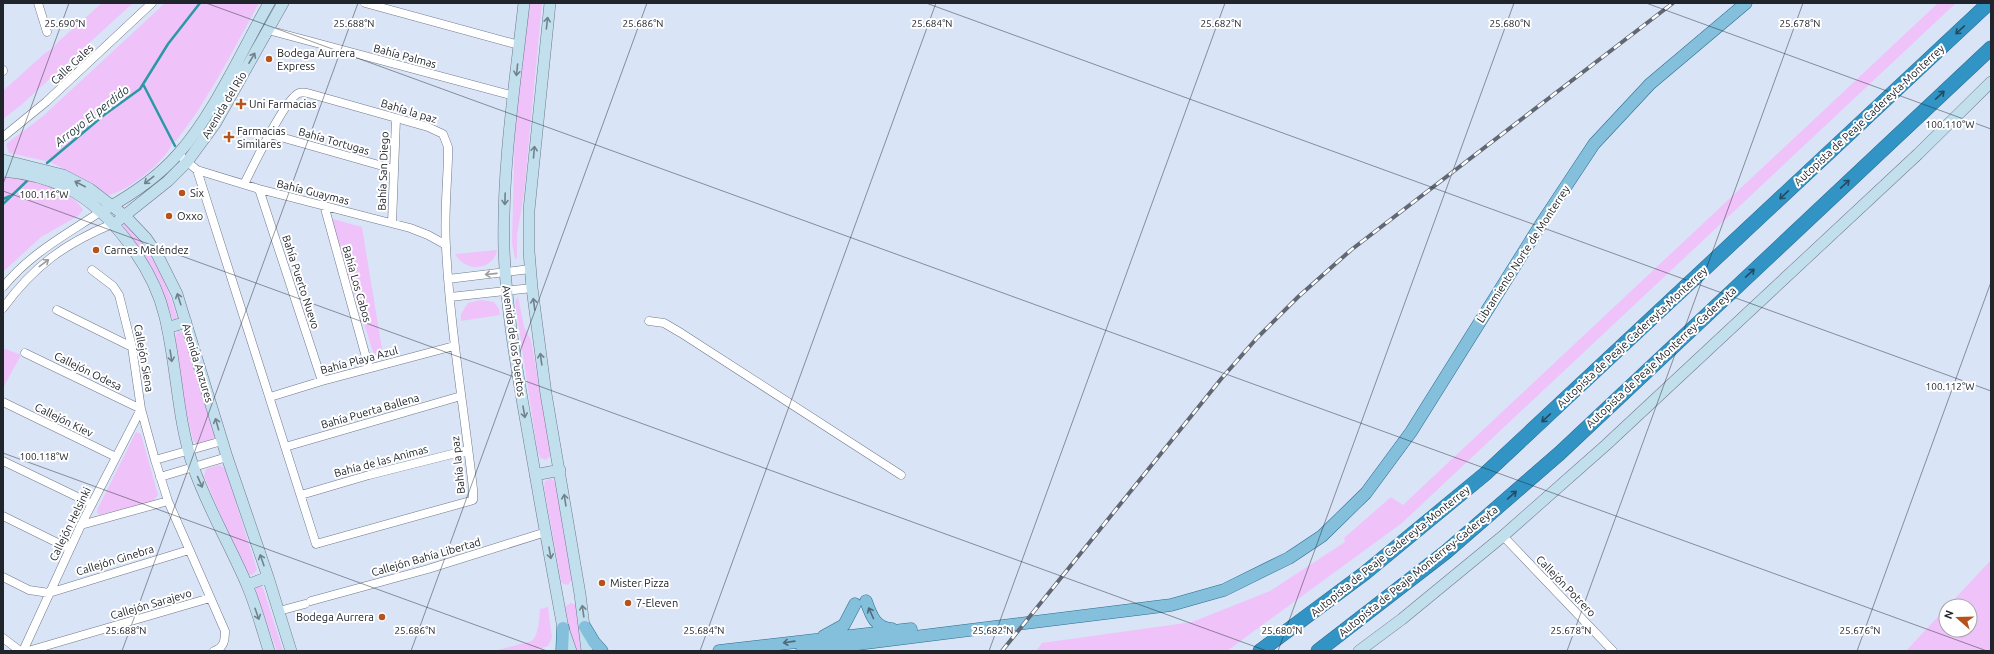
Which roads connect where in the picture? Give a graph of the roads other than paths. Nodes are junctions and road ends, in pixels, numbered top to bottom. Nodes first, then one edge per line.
1 (38, 3) edge
2 (152, 3) edge
3 (269, 3) edge
4 (283, 3) edge
5 (365, 3) edge
6 (524, 3) edge
7 (550, 3) edge
8 (1746, 3) edge
9 (1989, 3) edge
10 (268, 30) junction
11 (47, 32) dead end
12 (519, 45) junction
13 (1991, 48) edge
14 (1991, 82) edge
15 (514, 96) junction
16 (396, 118) junction
17 (270, 134) junction
18 (3, 137) edge
19 (178, 154) junction
20 (3, 160) edge
21 (187, 162) junction
22 (393, 169) junction
23 (197, 170) junction
24 (3, 171) edge
25 (244, 184) junction
26 (259, 189) junction
27 (324, 205) junction
28 (112, 206) junction
29 (100, 212) junction
30 (125, 216) junction
31 (112, 224) junction
32 (392, 224) junction
33 (446, 245) junction
34 (530, 269) junction
35 (92, 270) dead end
36 (506, 272) junction
37 (448, 279) junction
38 (3, 287) edge
39 (532, 288) junction
40 (507, 291) junction
41 (450, 297) junction
42 (3, 308) edge
43 (57, 310) dead end
44 (649, 321) dead end
45 (186, 322) junction
46 (167, 328) junction
47 (454, 346) junction
48 (132, 347) junction
49 (25, 353) dead end
50 (369, 368) junction
51 (322, 381) junction
52 (461, 396) junction
53 (270, 397) junction
54 (3, 402) edge
55 (141, 409) junction
56 (222, 441) junction
57 (285, 446) junction
58 (188, 450) junction
59 (468, 450) junction
60 (116, 457) junction
61 (226, 457) junction
62 (154, 460) junction
63 (3, 461) edge
64 (194, 467) junction
65 (560, 470) junction
66 (535, 475) junction
67 (901, 475) dead end
68 (160, 476) junction
69 (301, 495) junction
70 (168, 501) junction
71 (92, 504) junction
72 (3, 516) edge
73 (82, 525) junction
74 (1328, 529) junction
75 (546, 532) junction
76 (1503, 536) junction
77 (70, 549) junction
78 (188, 550) junction
79 (3, 577) edge
80 (268, 577) junction
81 (247, 585) junction
82 (49, 593) junction
83 (210, 598) junction
84 (279, 611) junction
85 (585, 627) junction
86 (563, 628) junction
87 (905, 629) junction
88 (3, 638) edge
89 (817, 639) junction
90 (21, 651) edge
91 (28, 651) edge
92 (214, 651) edge
93 (268, 651) edge
94 (290, 651) edge
95 (562, 651) edge
96 (571, 651) edge
97 (587, 651) edge
98 (602, 651) edge
99 (719, 651) edge
100 (802, 651) edge
101 (1260, 651) edge
102 (1318, 651) edge
103 (1359, 651) edge
104 (1613, 651) edge

1 - 11 street
2 - 18 street, Calle Gales
3 - 19 street, Avenida del Río
4 - 10 street, Avenida del Río
5 - 12 street
6 - 12 street, Avenida de los Puertos
34 -> 7 street
8 - 74 main road, Libramiento Norte de Monterrey
9 -> 101 highway, Autopista de Peaje Cadereyta-Monterrey
10 - 15 street, Bahía Palmas
21 -> 10 street, Avenida del Río
12 -> 15 street, Avenida de los Puertos
102 -> 13 highway, Autopista de Peaje Monterrey-Cadereyta
14 - 76 street
15 -> 36 street, Avenida de los Puertos
16 - 17 street, Bahía la paz
16 - 22 street, Bahía San Diego
16 - 33 street, Bahía la paz
17 - 22 street, Bahía Tortugas
17 - 25 street, Bahía la paz
19 - 21 street, Bahía Guaymas
19 -> 28 street, Avenida del Río
28 -> 20 street, Avenida Anzures
21 - 23 street, Bahía Guaymas
21 - 30 street, Avenida del Río
22 - 32 street, Bahía San Diego
23 - 25 street, Bahía Guaymas
23 - 53 street, Bahía la paz
24 - 29 street, Avenida Anzures
25 - 26 street, Bahía Guaymas
26 - 27 street, Bahía Guaymas
26 - 51 street, Bahía Puerto Nuevo
27 - 32 street, Bahía Guaymas
27 - 50 street, Bahía Los Cabos
28 - 29 street, Avenida del Río
28 - 30 street, Avenida Anzures
29 - 31 street, Avenida Anzures
29 - 38 street
30 - 31 street, Avenida del Río
45 -> 30 street, Avenida Anzures
42 -> 31 street
31 - 46 street, Avenida Anzures
32 - 33 street, Bahía Guaymas
33 - 37 street, Bahía la paz
34 - 36 street
34 - 39 street
35 - 48 street, Callejón Siena
36 -> 37 street
36 - 40 street, Avenida de los Puertos
37 - 41 street, Bahía la paz
39 - 40 street
65 -> 39 street
40 - 41 street
40 -> 66 street, Avenida de los Puertos
41 - 47 street, Bahía la paz
43 - 48 street
44 - 67 street
45 - 46 street
56 -> 45 street, Avenida Anzures
46 -> 58 street, Avenida Anzures
47 - 50 street, Bahía Playa Azul
47 - 52 street, Bahía la paz
48 - 55 street, Callejón Siena
49 - 55 street, Callejón Odesa
50 - 51 street, Bahía Playa Azul
51 - 53 street, Bahía Playa Azul
52 - 57 street, Bahía Puerta Ballena
52 - 59 street, Bahía la paz
53 - 57 street, Bahía la paz
54 - 60 street, Callejón Kiev
55 - 60 street, Callejón Helsinki
55 - 62 street, Callejón Siena
56 - 58 street
56 - 61 street, Avenida Anzures
57 - 69 street, Bahía la paz
58 - 62 street
58 - 64 street, Avenida Anzures
59 - 69 street, Bahía de las Animas
59 - 69 street, Bahía la paz
60 - 71 street, Callejón Helsinki
61 - 64 street
80 -> 61 street, Avenida Anzures
62 - 68 street, Callejón Siena
63 - 71 street
64 - 68 street
64 -> 81 street, Avenida Anzures
65 - 66 street
85 -> 65 street
66 - 75 street, Avenida de los Puertos
68 - 70 street, Callejón Siena
70 - 73 street
70 - 78 street, Callejón Siena
71 - 73 street, Callejón Helsinki
72 - 77 street
73 - 77 street, Callejón Helsinki
74 - 87 main road, Libramiento Norte de Monterrey
74 - 100 main road, Libramiento Norte de Monterrey
75 - 84 street, Callejón Bahía Libertad
75 -> 86 street, Avenida de los Puertos
76 - 103 street
76 - 104 street, Callejón Potrero
77 - 82 street, Callejón Helsinki
78 - 82 street, Callejón Ginebra
78 - 83 street, Callejón Siena
79 - 82 street
80 - 81 street
80 - 84 street, Avenida Anzures
81 -> 93 street, Avenida Anzures
82 - 90 street, Callejón Helsinki
83 - 91 street, Callejón Sarajevo
83 - 92 street, Callejón Siena
84 - 94 street, Avenida Anzures
85 - 97 street
85 - 98 main road
86 - 95 main road
86 - 96 street, Avenida de los Puertos
87 - 89 main road, Libramiento Norte de Monterrey
87 -> 89 main road
88 - 90 street
89 -> 99 main road, Libramiento Norte de Monterrey

